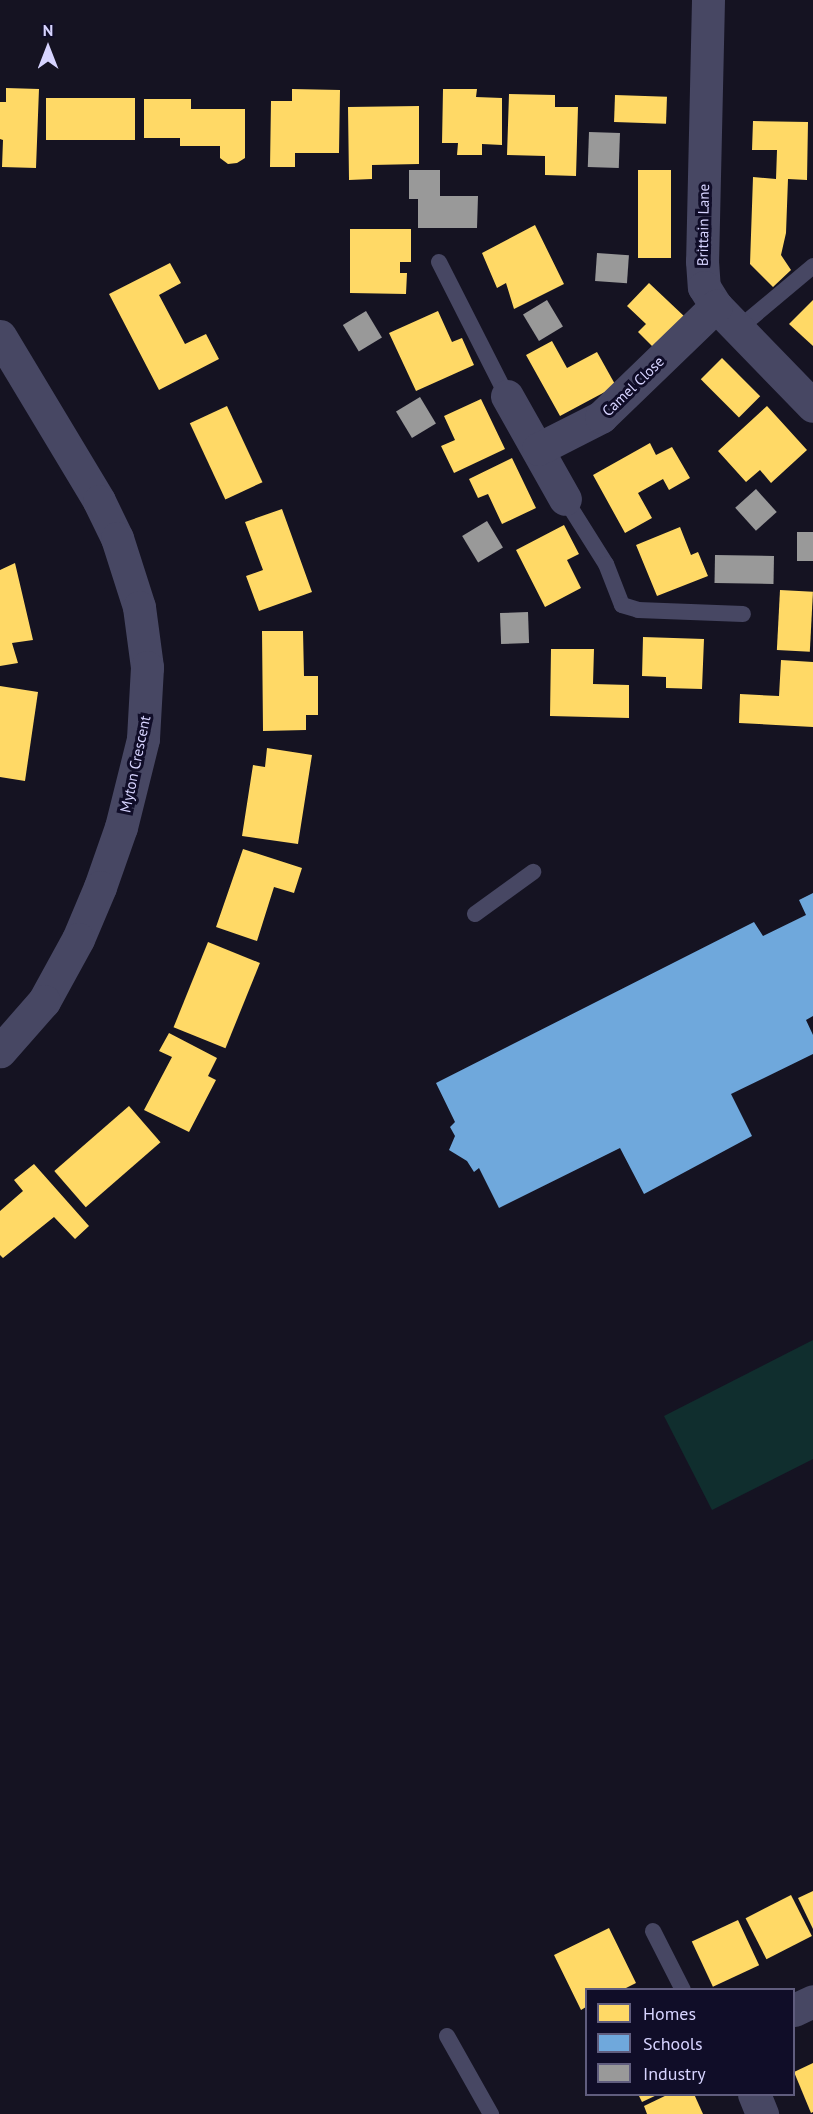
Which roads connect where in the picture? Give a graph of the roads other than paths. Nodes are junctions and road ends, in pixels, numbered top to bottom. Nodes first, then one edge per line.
1 (708, 0) edge
2 (439, 262) dead end
3 (813, 266) edge
4 (716, 306) junction
5 (738, 330) junction
6 (0, 336) edge
7 (507, 396) joint
8 (813, 406) edge
9 (538, 449) junction
10 (565, 499) joint
11 (743, 614) dead end
12 (533, 872) dead end
13 (475, 914) dead end
14 (0, 1051) edge
15 (653, 1931) dead end
16 (682, 1988) edge
17 (813, 2001) edge
18 (795, 2010) edge
19 (447, 2036) dead end
20 (755, 2096) edge
21 (491, 2114) edge
22 (762, 2114) edge

1 - 4 street, Brittain Lane
2 - 7 lane
3 - 5 lane
4 - 5 street, Brittain Lane
4 - 9 street, Camel Close
5 - 8 street, Brittain Lane
6 - 14 street, Myton Crescent
7 - 9 street
9 - 10 street
10 - 11 lane
12 - 13 lane
15 - 16 lane
17 - 18 street
19 - 21 lane
20 - 22 street

